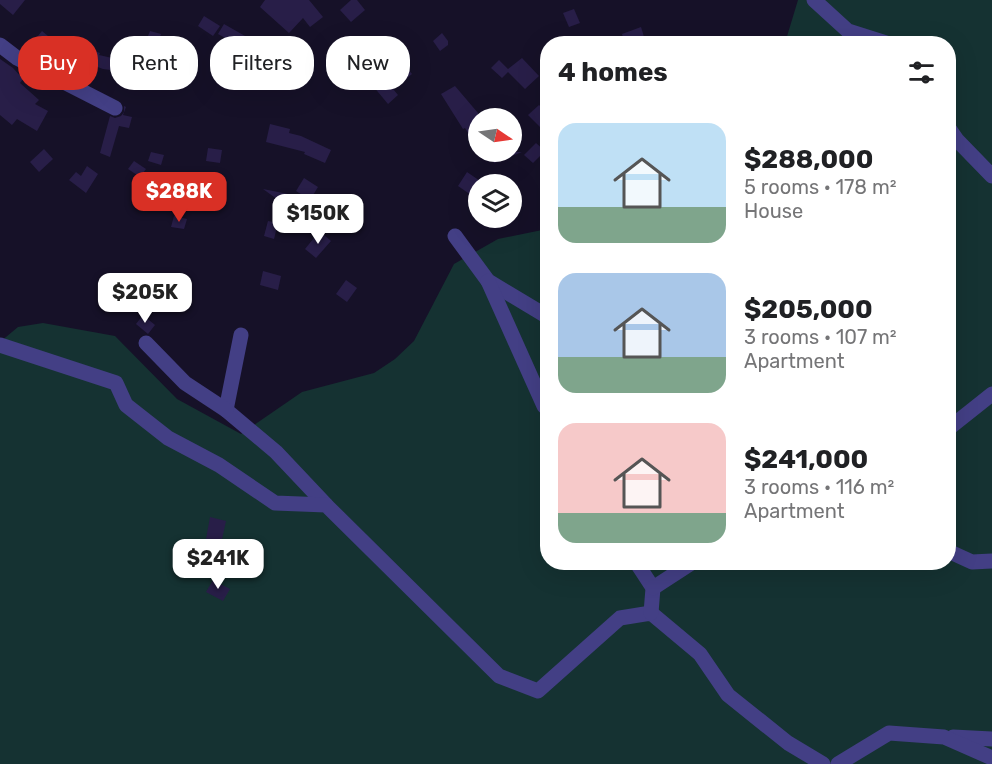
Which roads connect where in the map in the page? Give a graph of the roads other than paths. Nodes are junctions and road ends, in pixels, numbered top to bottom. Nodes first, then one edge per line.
1 (814, 0) edge
2 (864, 36) edge
3 (0, 45) edge
4 (115, 108) dead end
5 (956, 139) edge
6 (992, 176) edge
7 (455, 236) dead end
8 (488, 281) junction
9 (540, 312) edge
10 (241, 335) dead end
11 (146, 343) dead end
12 (0, 345) edge
13 (992, 394) edge
14 (540, 397) edge
15 (226, 410) junction
16 (956, 423) edge
17 (326, 505) junction
18 (956, 555) edge
19 (992, 561) edge
20 (641, 570) edge
21 (681, 570) edge
22 (653, 588) junction
23 (651, 613) junction
24 (944, 737) junction
25 (992, 738) edge
26 (992, 758) edge
27 (823, 764) edge
28 (838, 764) edge

1 - 2 street
3 - 4 street
5 - 6 street
7 - 8 street
8 - 9 street
8 - 14 street
10 - 15 street
11 - 15 street
12 - 17 street
13 - 16 street
15 - 17 street
17 - 23 street
18 - 19 street
20 - 22 street
21 - 22 street
22 - 23 street
23 - 27 street
24 - 25 street
24 - 26 street
24 - 28 street

